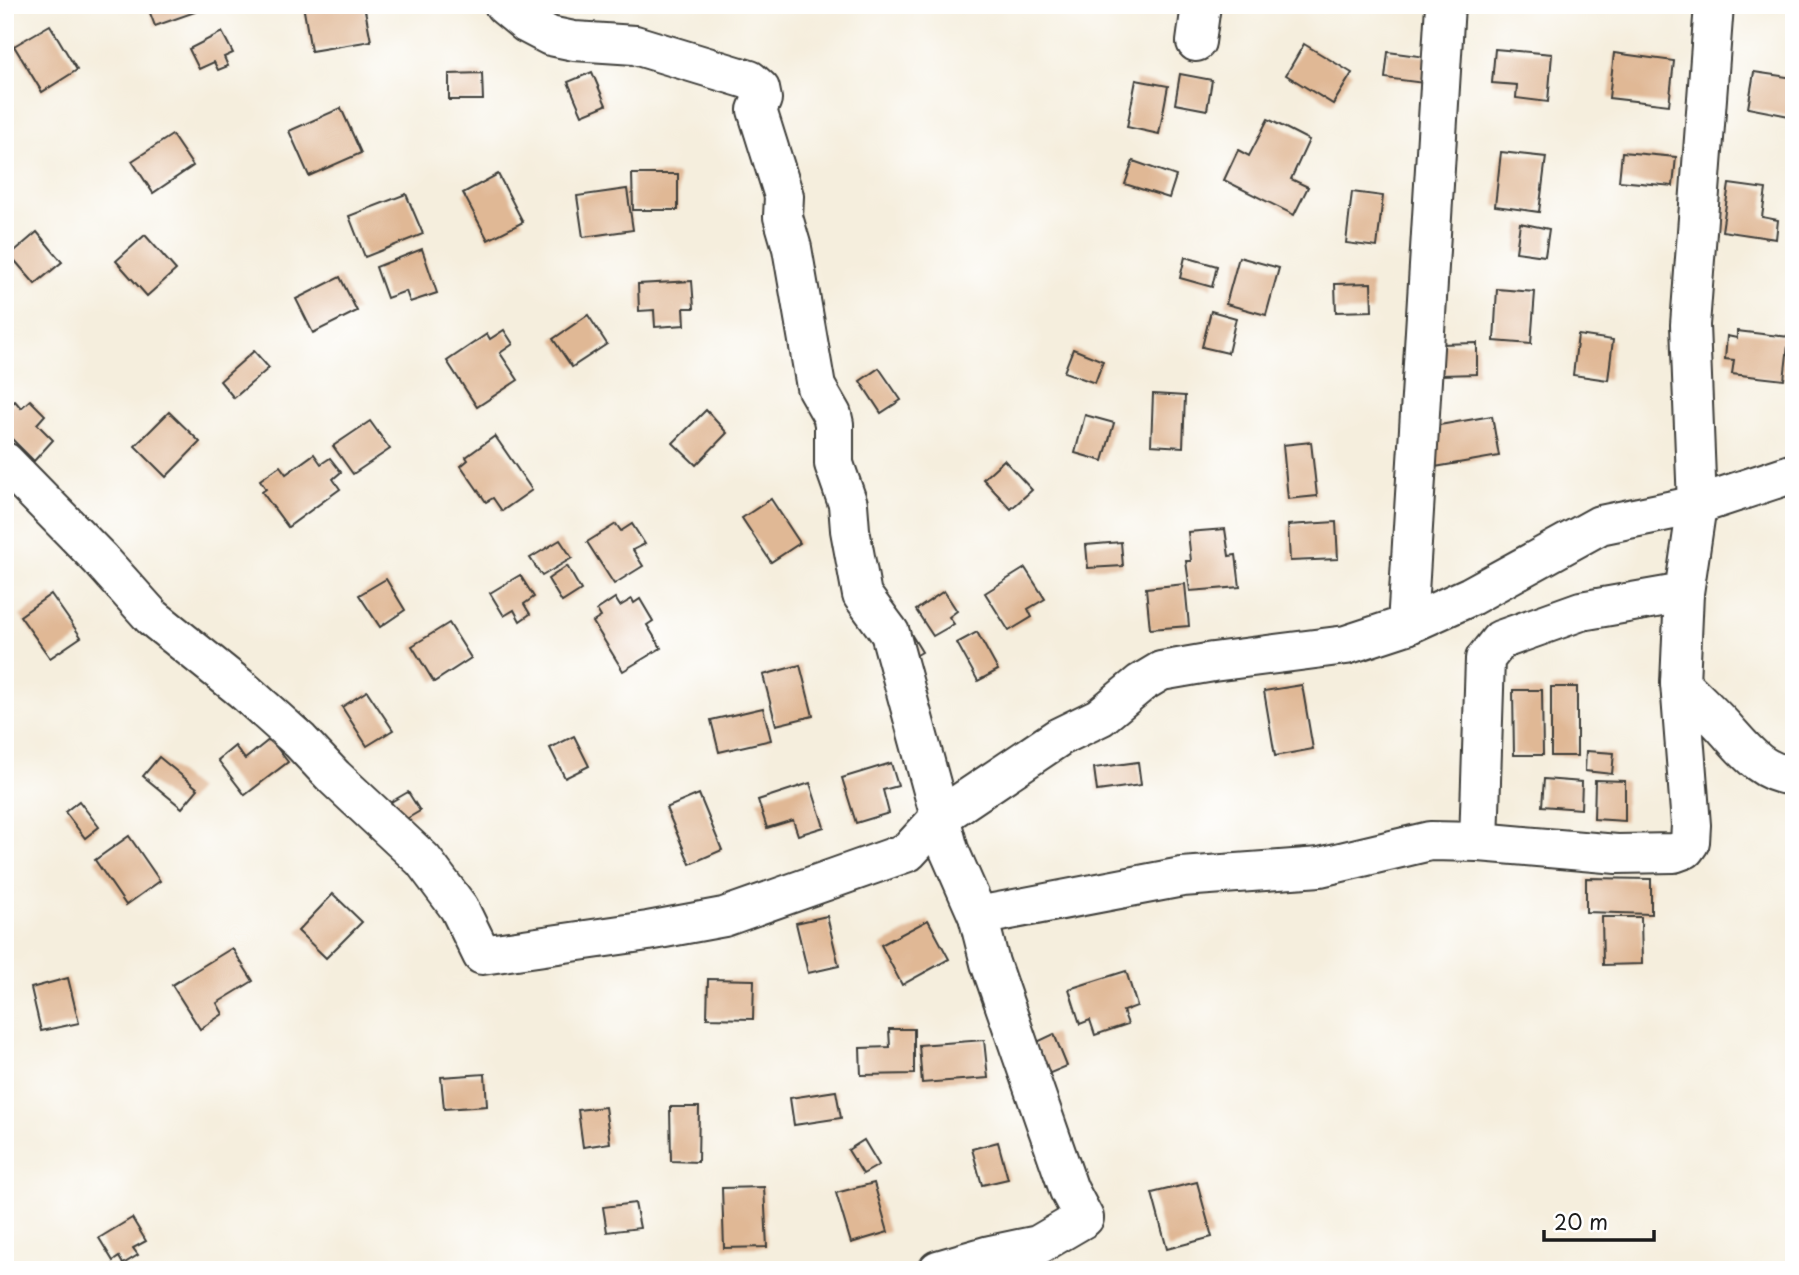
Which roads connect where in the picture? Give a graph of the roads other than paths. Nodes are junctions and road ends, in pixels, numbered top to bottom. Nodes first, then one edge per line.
1 (503, 5) edge
2 (1445, 5) edge
3 (1714, 5) edge
4 (5, 462) edge
5 (1794, 473) edge
6 (1696, 505) junction
7 (1684, 593) junction
8 (1407, 625) junction
9 (1680, 683) junction
10 (1794, 776) edge
11 (940, 817) junction
12 (1479, 842) junction
13 (978, 916) junction
14 (938, 1270) edge

1 - 11 street
2 - 8 street
3 - 6 street
4 - 11 street
5 - 6 street
6 - 7 street
6 - 8 street
7 - 9 street
7 - 12 street
8 - 11 street
9 - 10 street
9 - 12 street
11 - 13 street
12 - 13 street
13 - 14 street

